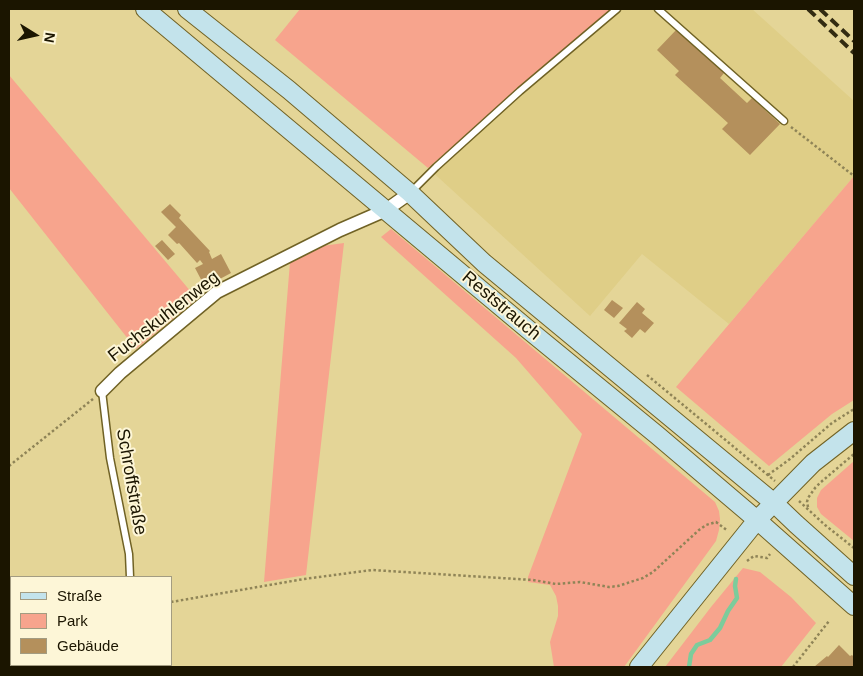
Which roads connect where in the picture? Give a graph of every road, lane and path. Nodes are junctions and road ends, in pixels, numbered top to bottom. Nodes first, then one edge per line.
1 (145, 9) edge
2 (187, 9) edge
3 (618, 9) edge
4 (658, 9) edge
5 (784, 121) joint
6 (854, 176) edge
7 (410, 193) junction
8 (386, 210) junction
9 (646, 374) dead end
10 (102, 391) junction
11 (854, 409) edge
12 (854, 431) edge
13 (854, 454) edge
14 (9, 466) edge
15 (768, 474) junction
16 (780, 497) junction
17 (808, 509) junction
18 (757, 520) junction
19 (720, 524) dead end
20 (781, 541) junction
21 (854, 548) edge
22 (744, 563) dead end
23 (130, 576) edge
24 (854, 576) edge
25 (172, 602) edge
26 (854, 606) edge
27 (829, 621) dead end
28 (639, 667) edge
29 (793, 667) edge

1 - 8 main road, Reststrauch
2 - 7 main road, Reststrauch
3 - 7 lane
4 - 5 lane
5 - 6 path
7 - 8 street, Fuchskuhlenweg
7 - 16 main road, Reststrauch
8 - 10 street, Fuchskuhlenweg
8 - 18 main road, Reststrauch
9 - 15 path
10 - 14 path
10 - 23 lane, Schroffstraße
11 - 15 path
12 - 16 main road
13 - 17 path
15 - 16 path
16 - 17 path
16 - 18 main road
16 - 24 main road, Reststrauch
17 - 21 path
18 - 20 main road, Reststrauch
18 - 28 main road
19 - 25 path
20 - 22 path
20 - 26 main road, Reststrauch
27 - 29 path

